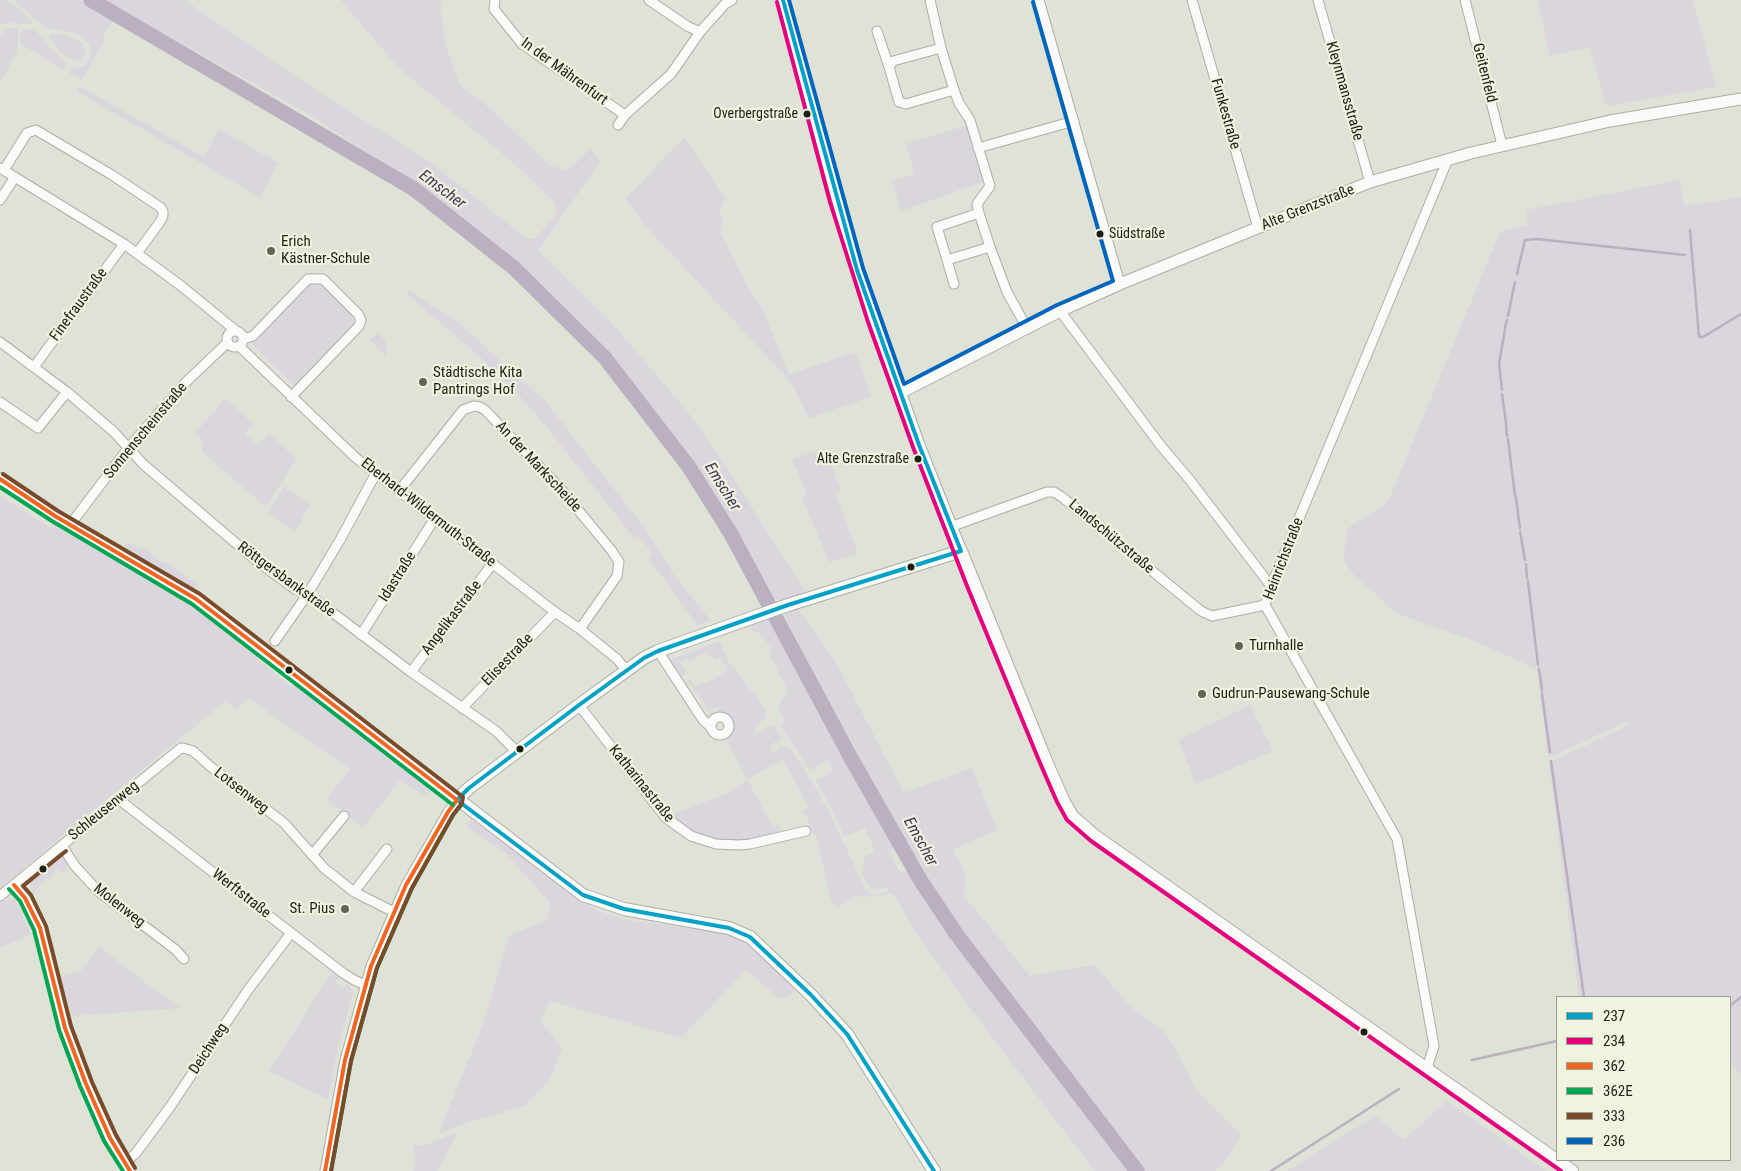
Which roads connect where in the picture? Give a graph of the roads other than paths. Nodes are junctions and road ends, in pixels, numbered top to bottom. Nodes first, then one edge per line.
1 (495, 0) edge
2 (650, 0) edge
3 (732, 0) edge
4 (782, 0) edge
5 (930, 0) edge
6 (1039, 0) edge
7 (1192, 0) edge
8 (1318, 0) edge
9 (1465, 0) edge
10 (878, 31) dead end
11 (700, 32) junction
12 (941, 48) junction
13 (889, 67) junction
14 (954, 90) junction
15 (1741, 99) edge
16 (625, 115) junction
17 (1074, 121) junction
18 (618, 125) dead end
19 (1502, 145) junction
20 (978, 148) junction
21 (1448, 159) junction
22 (2, 169) edge
23 (15, 177) junction
24 (1370, 182) junction
25 (0, 200) edge
26 (979, 213) junction
27 (1258, 228) junction
28 (124, 244) junction
29 (990, 248) junction
30 (137, 253) junction
31 (947, 260) junction
32 (954, 284) dead end
33 (1120, 284) junction
34 (1060, 311) junction
35 (1026, 328) junction
36 (235, 330) junction
37 (0, 342) edge
38 (227, 343) junction
39 (241, 343) junction
40 (34, 367) junction
41 (68, 392) junction
42 (900, 392) junction
43 (291, 397) junction
44 (0, 402) edge
45 (129, 447) junction
46 (376, 473) junction
47 (0, 479) edge
48 (399, 491) junction
49 (435, 518) junction
50 (70, 525) junction
51 (950, 526) junction
52 (960, 552) junction
53 (493, 563) junction
54 (1271, 586) junction
55 (306, 595) junction
56 (1265, 605) junction
57 (555, 612) junction
58 (580, 629) junction
59 (361, 635) junction
60 (275, 641) dead end
61 (658, 651) junction
62 (626, 670) junction
63 (411, 672) junction
64 (579, 705) junction
65 (462, 708) junction
66 (711, 727) dead end
67 (187, 748) joint
68 (517, 752) junction
69 (119, 799) junction
70 (457, 800) junction
71 (344, 816) dead end
72 (806, 831) dead end
73 (62, 846) junction
74 (387, 850) dead end
75 (312, 856) junction
76 (14, 884) junction
77 (354, 892) junction
78 (0, 896) edge
79 (394, 912) junction
80 (291, 933) junction
81 (184, 959) dead end
82 (365, 985) junction
83 (1427, 1068) junction
84 (1556, 1160) edge
85 (1558, 1161) edge
86 (125, 1163) junction
87 (130, 1171) edge
88 (325, 1171) edge
89 (934, 1171) edge
90 (1572, 1171) edge

1 - 16 street, In der Mährenfurt
2 - 11 street
3 - 11 street
4 - 42 street
5 - 12 street
6 - 17 street
7 - 27 street, Funkestraße
8 - 24 street, Kleynmansstraße
9 - 19 street, Geitenfeld
10 - 13 street
11 - 16 street
12 - 13 street
12 - 14 street
13 - 14 street
14 - 20 street
15 - 19 street, Alte Grenzstraße
16 - 18 street
17 - 20 street
17 - 33 street
19 - 21 street, Alte Grenzstraße
20 - 26 street
21 - 24 street, Alte Grenzstraße
21 - 54 street, Heinrichstraße
22 - 23 street
22 - 30 street
23 - 25 street
23 - 28 street
24 - 27 street, Alte Grenzstraße
26 - 29 street
26 - 31 street
27 - 33 street, Alte Grenzstraße
28 - 30 street
28 - 40 street, Finefraustraße
29 - 31 street
29 - 35 street
30 - 36 street
31 - 32 street
33 - 34 street, Alte Grenzstraße
34 - 35 street, Alte Grenzstraße
34 - 54 street
35 - 42 street, Alte Grenzstraße
36 - 38 street
36 - 39 street
37 - 40 street, Röttgersbankstraße
38 - 39 street
38 - 45 street, Sonnenscheinstraße
39 - 43 street, Eberhard-Wildermuth-Straße
39 - 43 street
40 - 41 street, Röttgersbankstraße
41 - 44 street
41 - 45 street, Röttgersbankstraße
42 - 51 street
43 - 46 street, Eberhard-Wildermuth-Straße
45 - 50 street, Sonnenscheinstraße
45 - 55 street, Röttgersbankstraße
46 - 48 street, Eberhard-Wildermuth-Straße
46 - 55 street
47 - 50 main road
48 - 49 street, Eberhard-Wildermuth-Straße
48 - 58 street, An der Markscheide
49 - 53 street, Eberhard-Wildermuth-Straße
49 - 59 street, Idastraße
50 - 70 main road
51 - 52 street
51 - 56 street, Landschützstraße
52 - 61 main road
52 - 83 main road
53 - 57 street, Eberhard-Wildermuth-Straße
53 - 63 street, Angelikastraße
54 - 56 street, Heinrichstraße
55 - 59 street, Röttgersbankstraße
55 - 60 street
56 - 83 street, Heinrichstraße
57 - 58 street, Eberhard-Wildermuth-Straße
57 - 65 street, Elisestraße
58 - 62 street, Eberhard-Wildermuth-Straße
59 - 63 street, Röttgersbankstraße
61 - 62 main road
61 - 66 street
62 - 64 main road
63 - 65 street, Röttgersbankstraße
64 - 68 main road
64 - 72 street, Katharinastraße
65 - 68 street, Röttgersbankstraße
67 - 69 street, Schleusenweg
67 - 75 street, Lotsenweg
68 - 70 main road
69 - 73 street, Schleusenweg
69 - 80 street, Werftstraße
70 - 79 street
70 - 89 main road
71 - 75 street
73 - 76 street, Schleusenweg
73 - 81 street, Molenweg
74 - 77 street
75 - 77 street, Lotsenweg
76 - 78 street, Schleusenweg
76 - 86 street
77 - 79 street, Lotsenweg
79 - 82 street
80 - 82 street, Werftstraße
80 - 86 street, Deichweg
82 - 88 street
83 - 84 main road
85 - 90 main road
86 - 87 street

